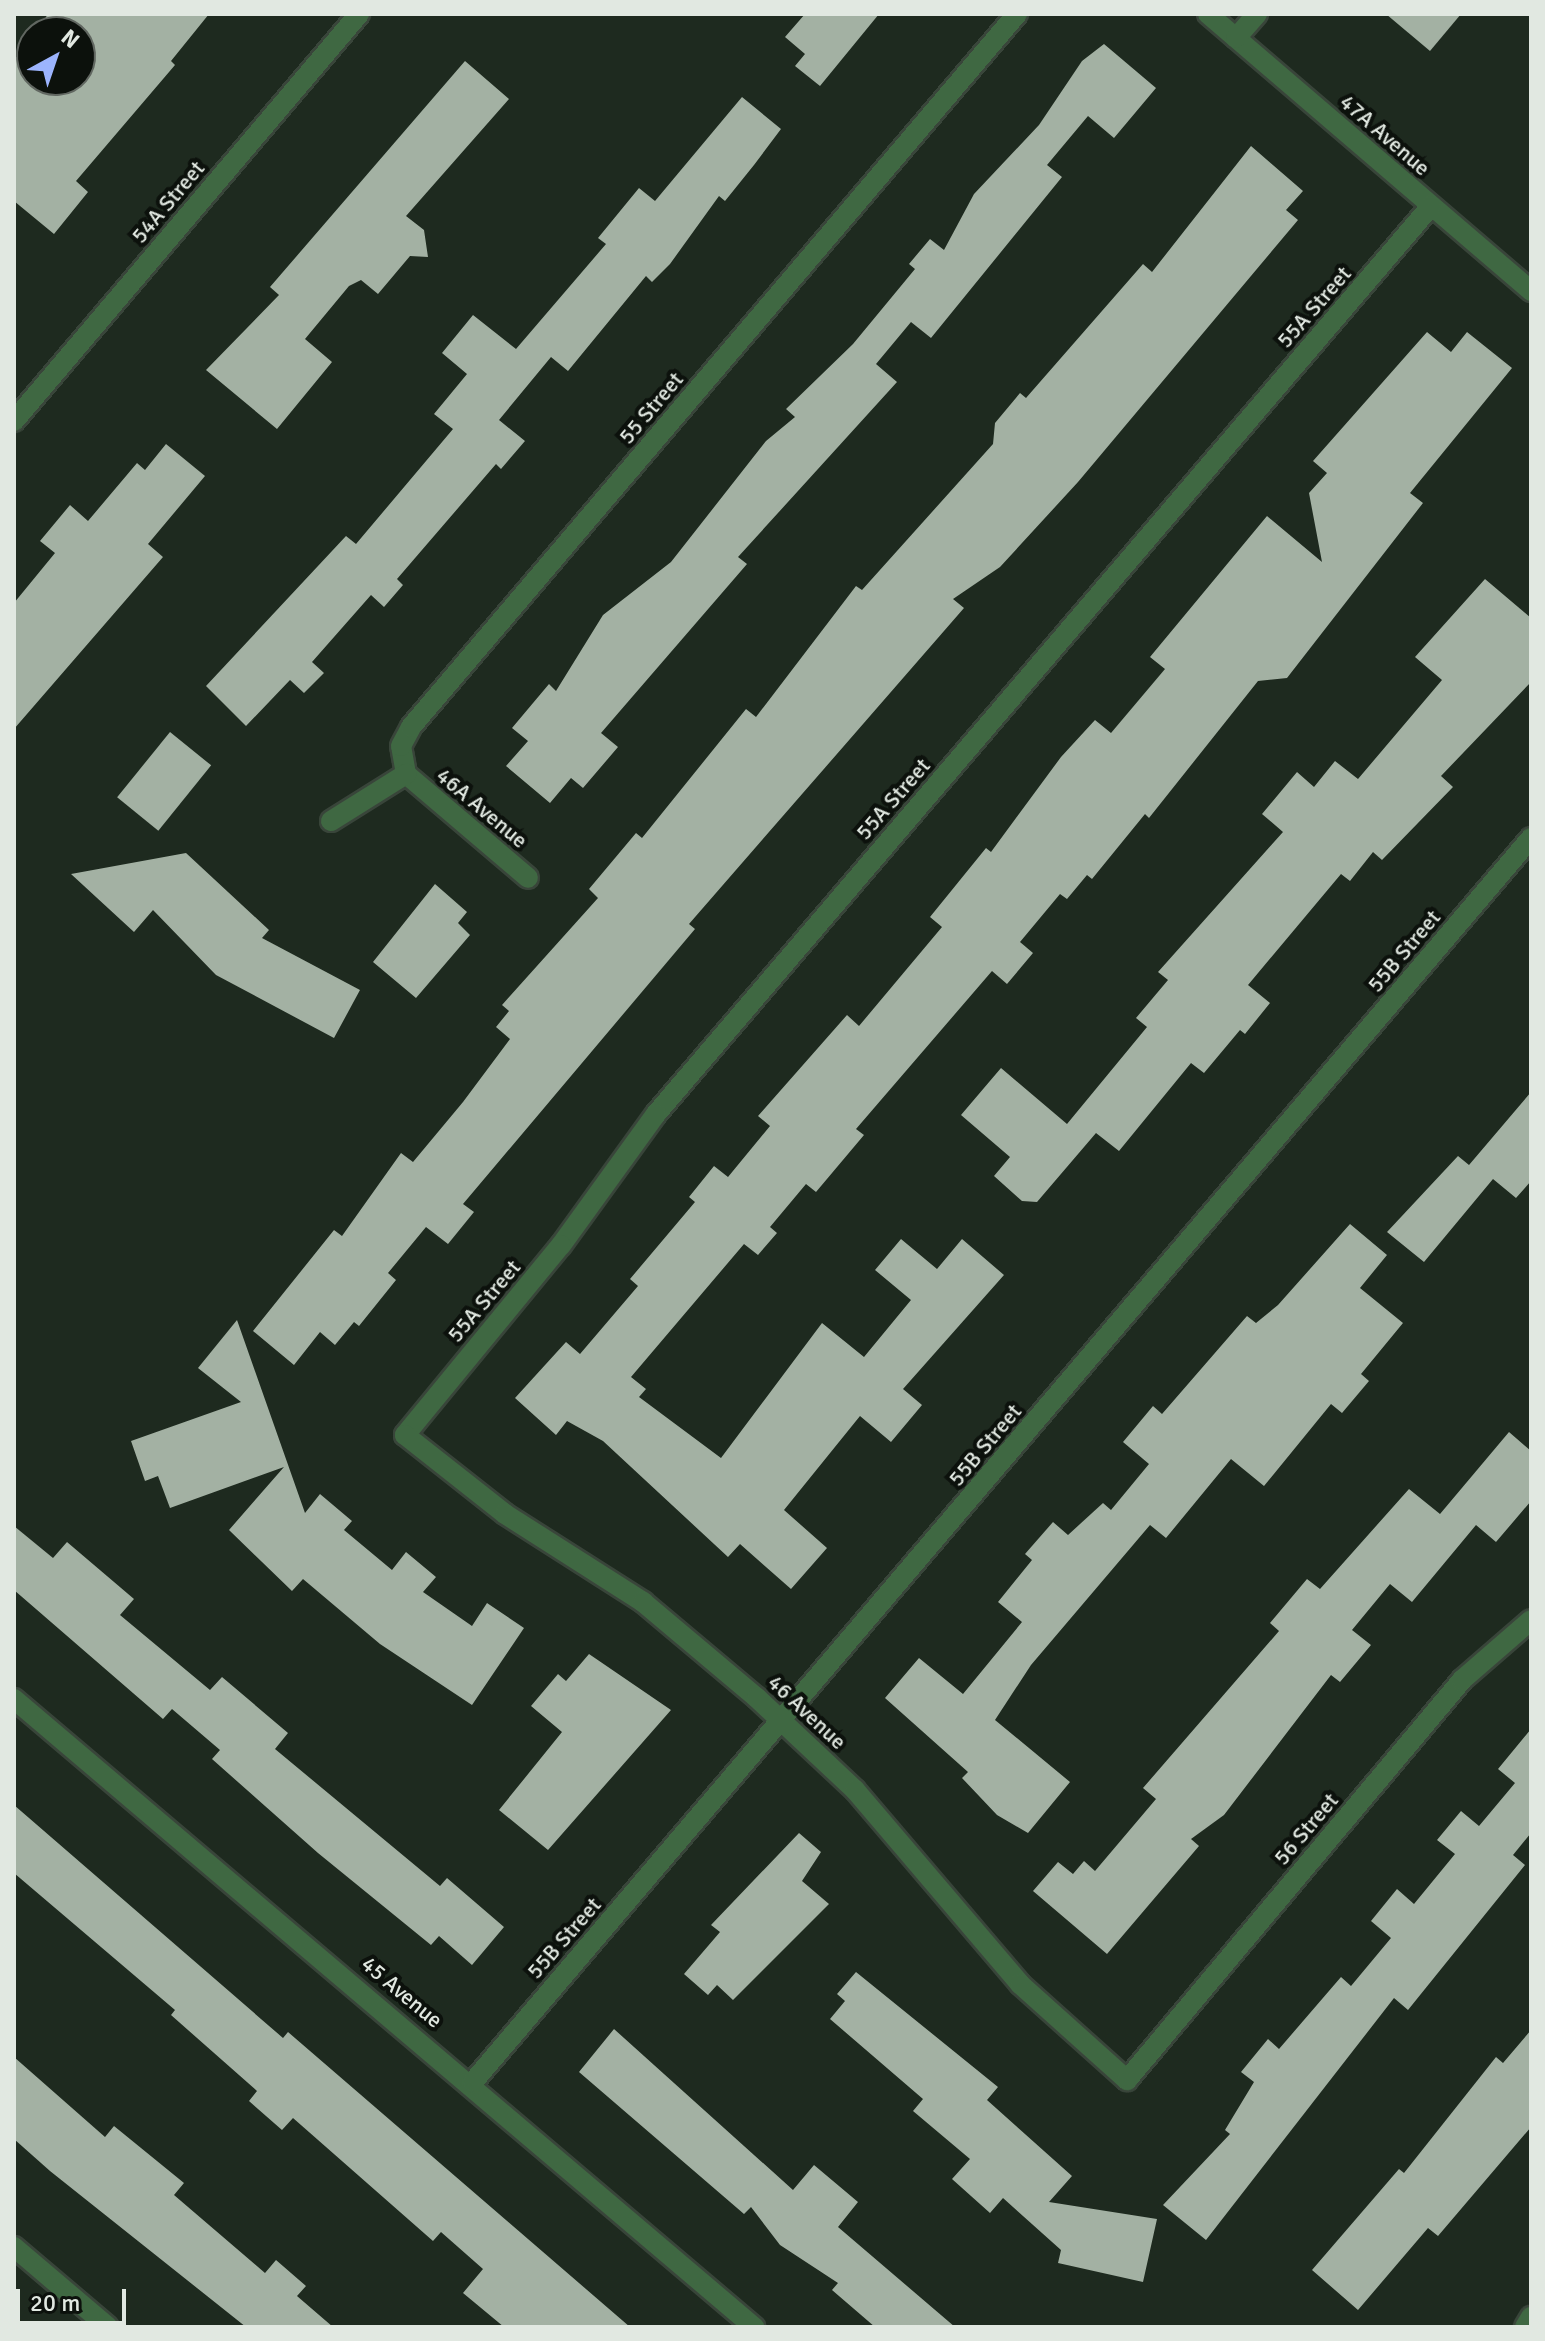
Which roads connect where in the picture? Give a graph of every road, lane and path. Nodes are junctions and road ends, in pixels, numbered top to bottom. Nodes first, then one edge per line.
1 (359, 14) edge
2 (1017, 14) edge
3 (1208, 14) edge
4 (1257, 14) edge
5 (1236, 38) junction
6 (1431, 206) junction
7 (1531, 291) edge
8 (14, 421) edge
9 (406, 774) junction
10 (331, 821) dead end
11 (1531, 838) edge
12 (528, 878) dead end
13 (405, 1435) joint
14 (1531, 1620) edge
15 (14, 1699) edge
16 (782, 1722) junction
17 (1127, 2080) joint
18 (473, 2082) junction
19 (14, 2247) edge
20 (1531, 2317) edge
21 (108, 2327) edge
22 (754, 2327) edge
23 (1525, 2327) edge

1 - 8 street, 54A Street
2 - 9 street, 55 Street
3 - 5 street, 47A Avenue
4 - 5 street
5 - 6 street, 47A Avenue
6 - 7 street, 47A Avenue
6 - 13 street, 55A Street
9 - 10 street
9 - 12 street, 46A Avenue
11 - 16 street, 55B Street
13 - 16 street, 46 Avenue
14 - 17 street, 56 Street
15 - 18 street, 45 Avenue
16 - 17 street, 46 Avenue
16 - 18 street, 55B Street
18 - 22 street, 45 Avenue
19 - 21 street
20 - 23 street

